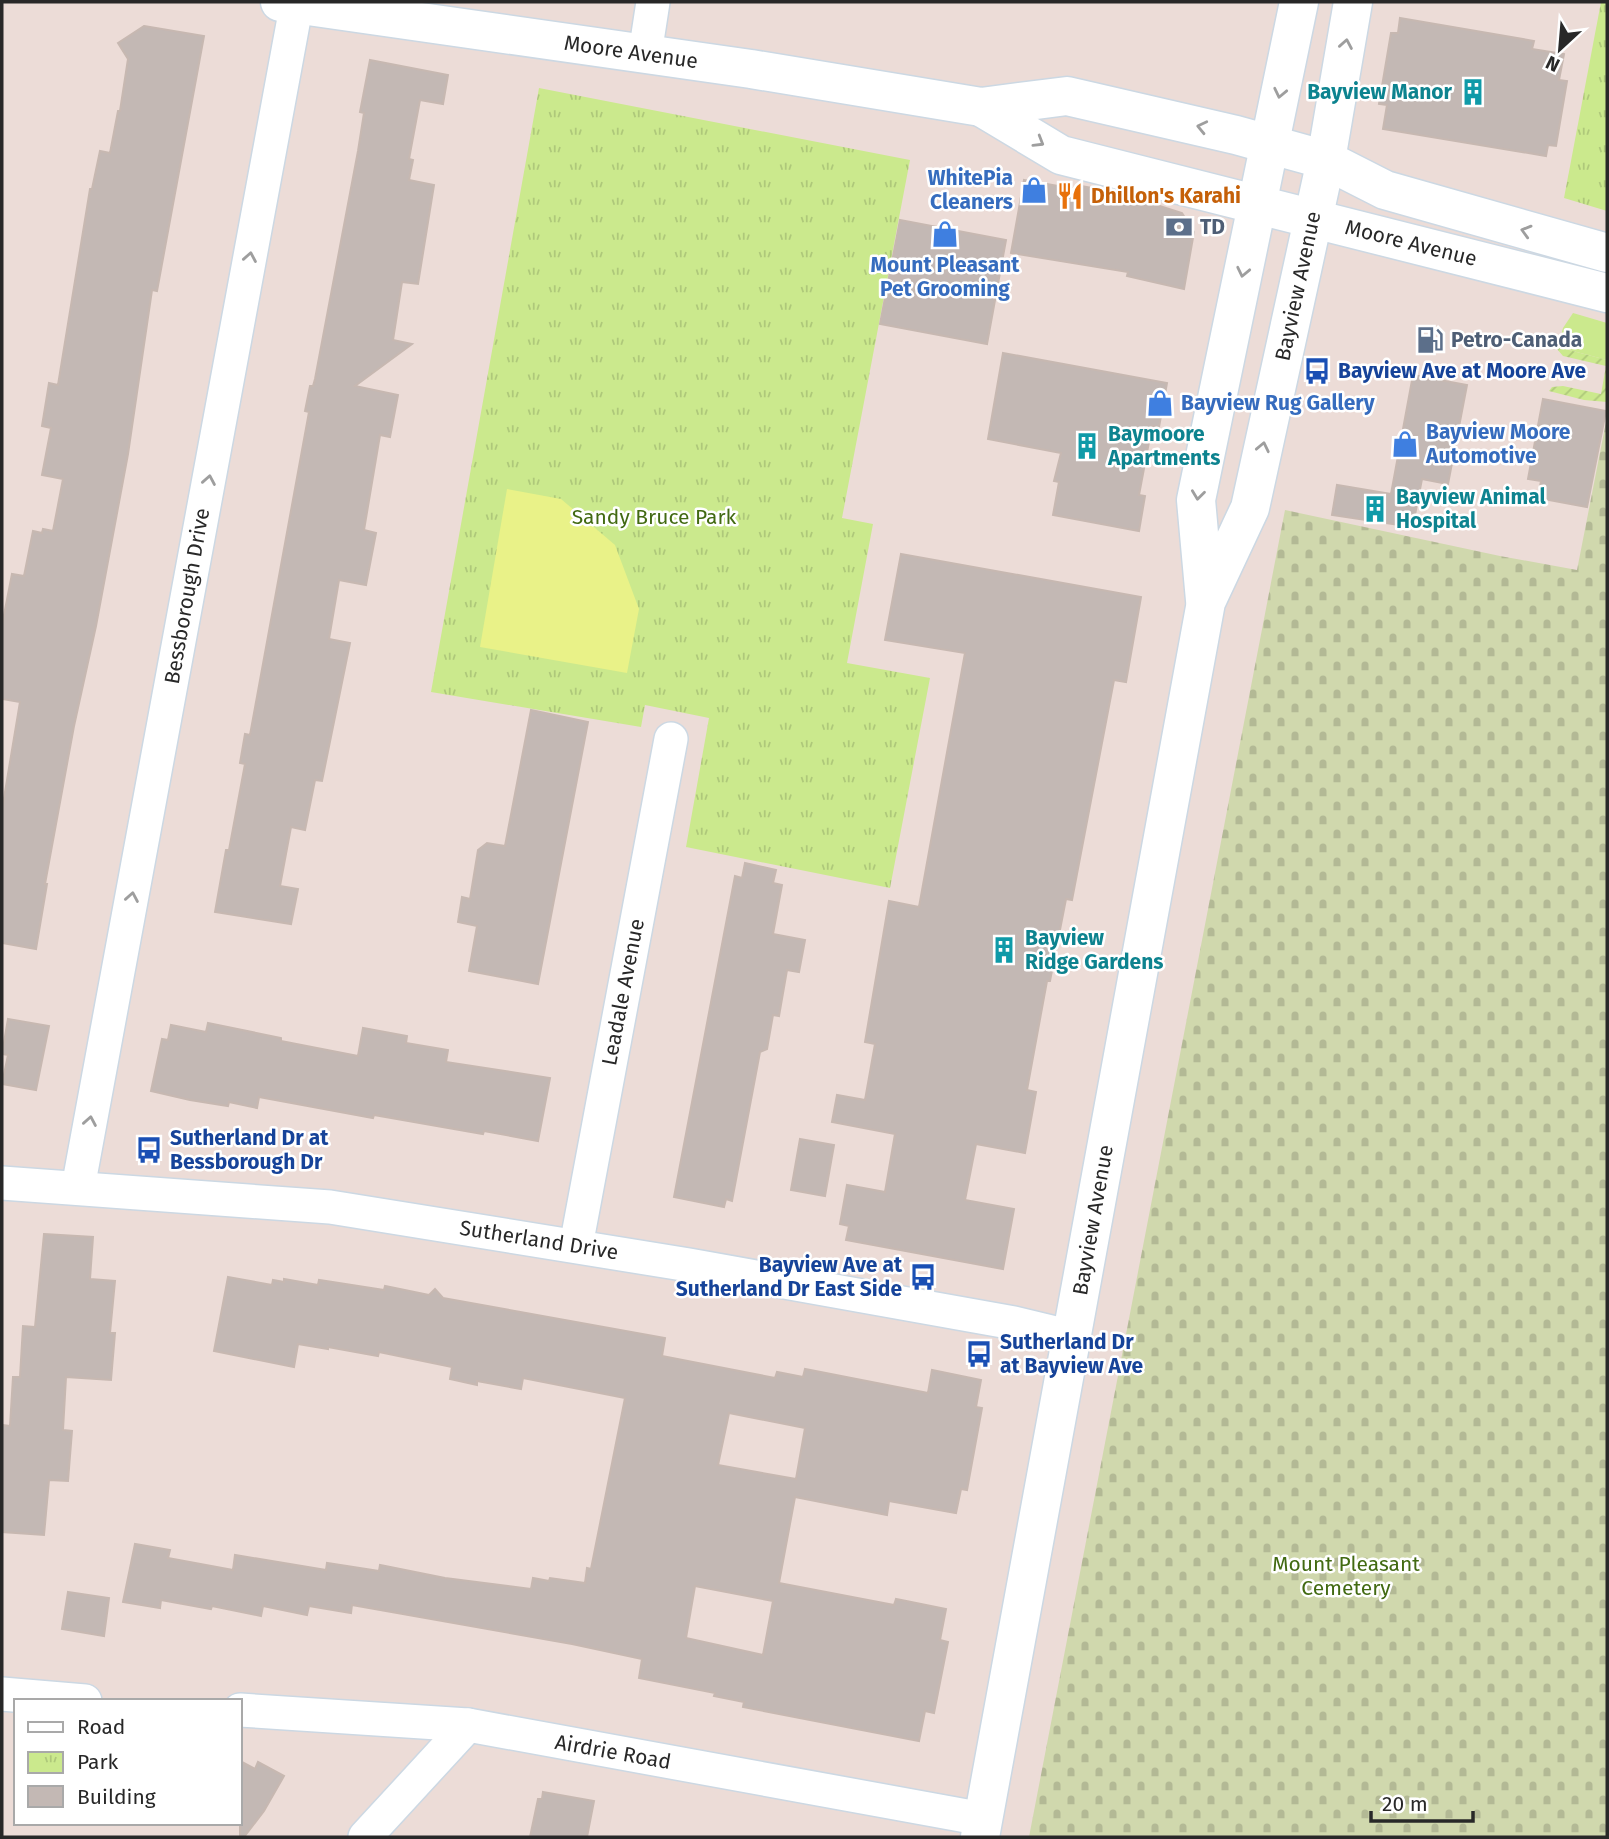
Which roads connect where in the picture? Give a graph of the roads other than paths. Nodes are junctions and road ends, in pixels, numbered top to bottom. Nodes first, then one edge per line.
1 (653, 2) edge
2 (1299, 2) edge
3 (1353, 2) edge
4 (291, 3) edge
5 (645, 54) junction
6 (981, 107) junction
7 (1268, 144) junction
8 (1326, 160) junction
9 (1257, 205) junction
10 (1313, 219) junction
11 (1600, 251) edge
12 (1595, 290) edge
13 (1206, 602) junction
14 (671, 739) dead end
15 (2, 1182) edge
16 (78, 1188) junction
17 (576, 1246) junction
18 (1072, 1337) junction
19 (2, 1694) edge
20 (61, 1699) edge
21 (242, 1710) edge
22 (468, 1725) junction
23 (981, 1828) edge
24 (365, 1837) edge

1 - 5 street
2 -> 7 main road, Bayview Avenue
8 -> 3 main road, Bayview Avenue
4 - 5 main road, Moore Avenue
16 -> 4 street, Bessborough Drive
5 - 6 main road, Moore Avenue
7 -> 6 main road, Moore Avenue
6 -> 9 main road, Moore Avenue
7 - 8 main road, Moore Avenue
7 - 9 main road, Bayview Avenue
8 - 10 main road, Bayview Avenue
11 -> 8 main road, Moore Avenue
9 - 10 main road, Moore Avenue
9 -> 13 main road, Bayview Avenue
10 - 12 main road, Moore Avenue
13 -> 10 main road, Bayview Avenue
11 - 12 main road
13 - 18 main road, Bayview Avenue
14 - 17 street, Leadale Avenue
15 - 16 street, Sutherland Drive
16 - 17 street, Sutherland Drive
17 - 18 street, Sutherland Drive
18 - 23 main road, Bayview Avenue
19 - 20 street
21 - 22 street, Airdrie Road
22 - 23 street, Airdrie Road
22 - 24 street

